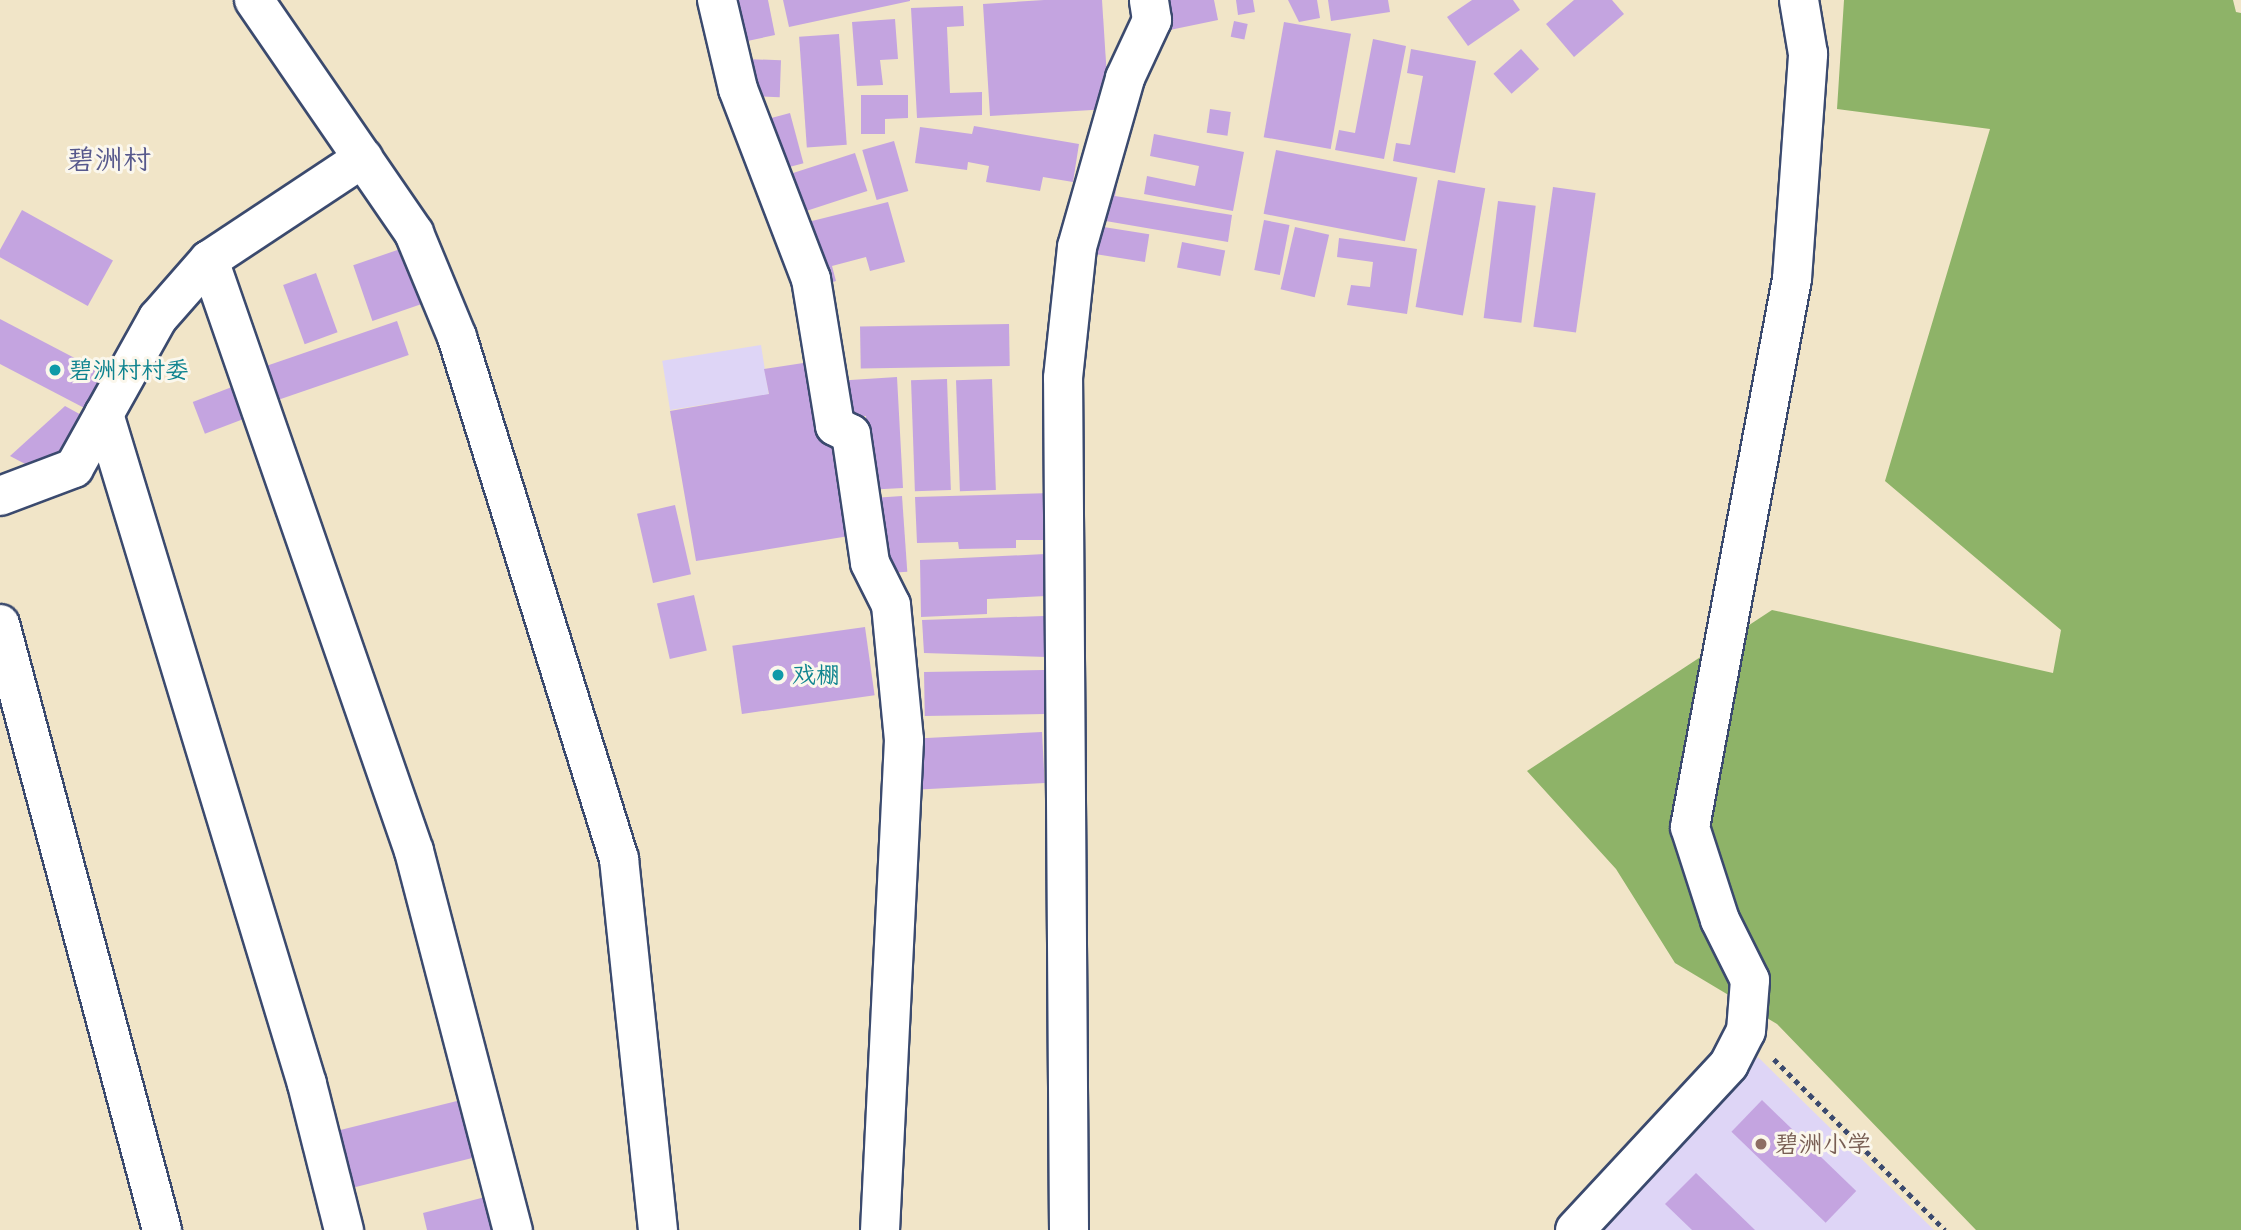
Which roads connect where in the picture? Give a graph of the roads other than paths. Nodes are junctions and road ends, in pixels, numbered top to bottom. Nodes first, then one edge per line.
1 (254, 0) edge
2 (717, 0) edge
3 (1149, 0) edge
4 (1799, 0) edge
5 (363, 158) junction
6 (209, 260) junction
7 (104, 414) junction
8 (0, 496) edge
9 (0, 624) edge
10 (162, 1230) edge
11 (344, 1230) edge
12 (513, 1230) edge
13 (658, 1230) edge
14 (880, 1230) edge
15 (1069, 1230) edge
16 (1575, 1230) edge

1 - 5 street
2 - 14 street
3 - 15 street
4 - 16 street
5 - 6 street
5 - 13 street
6 - 7 street
6 - 12 street
7 - 8 street
7 - 11 street
9 - 10 street

